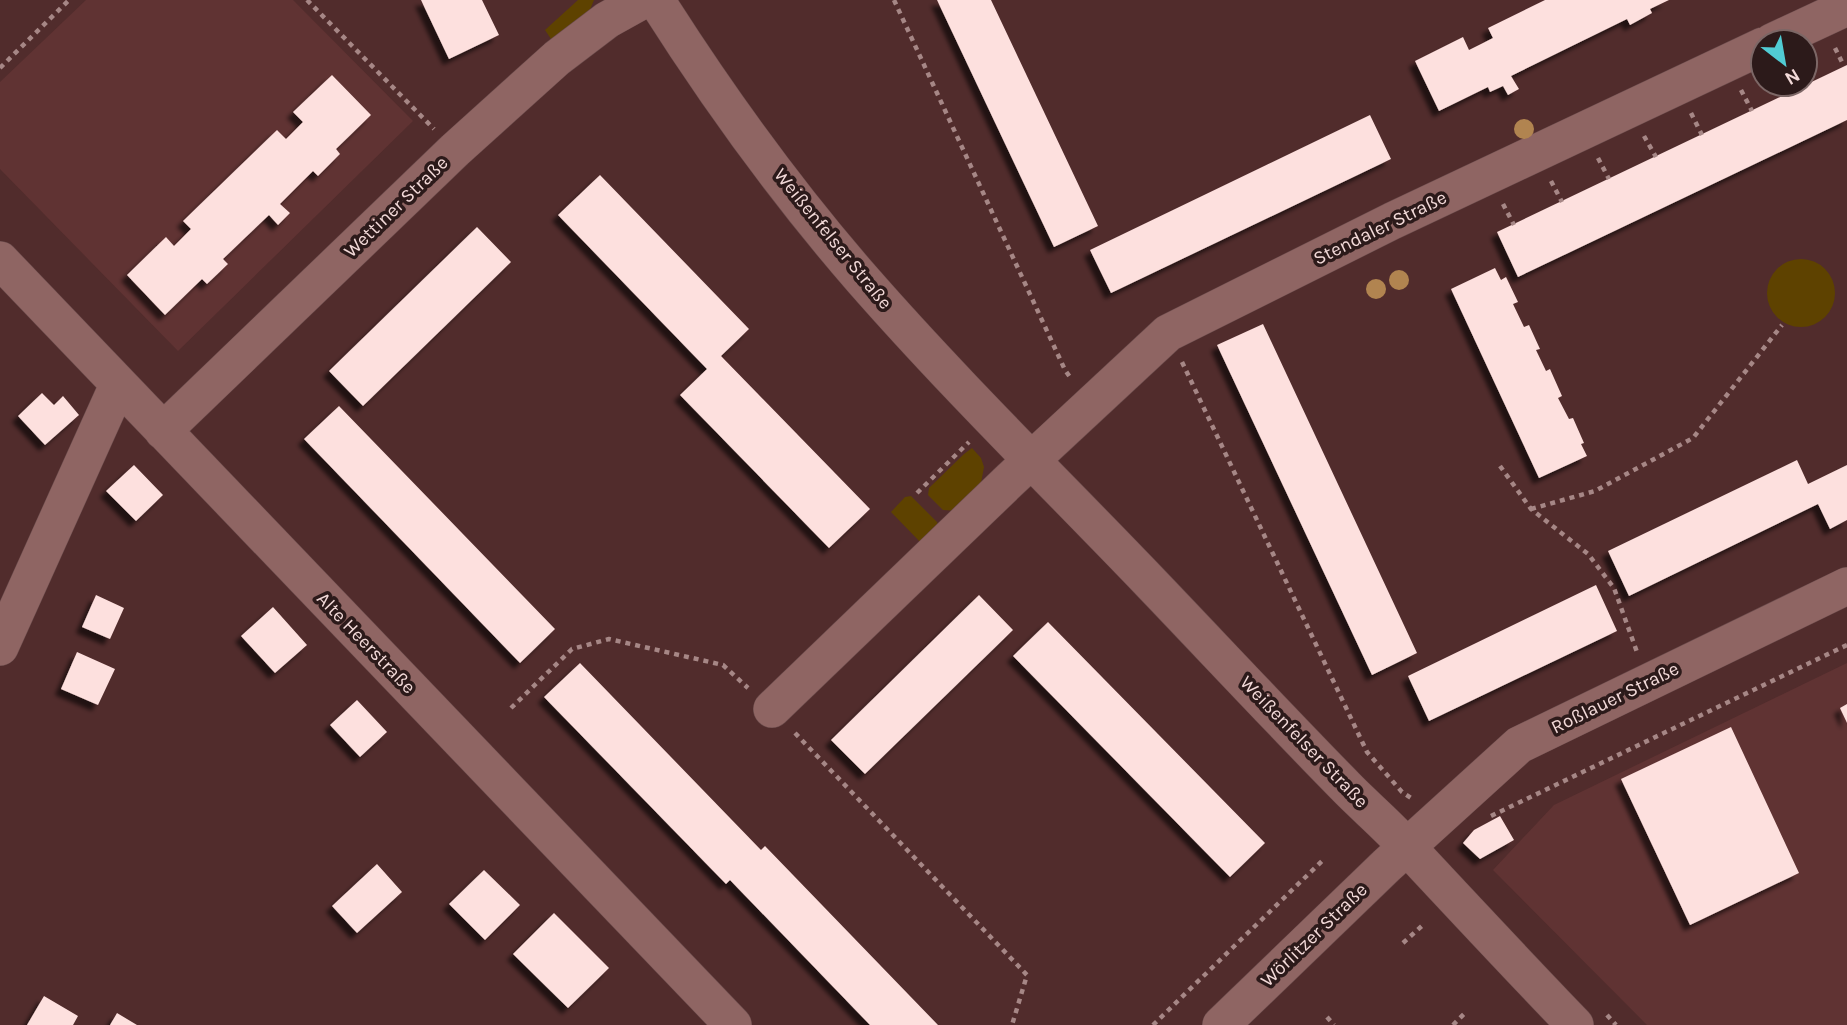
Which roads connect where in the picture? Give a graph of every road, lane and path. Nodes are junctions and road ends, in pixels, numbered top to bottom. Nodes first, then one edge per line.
1 (59, 0) edge
2 (69, 0) edge
3 (307, 0) edge
4 (643, 0) edge
5 (656, 0) edge
6 (894, 0) edge
7 (64, 5) junction
8 (1847, 6) edge
9 (1801, 28) edge
10 (1836, 50) dead end
11 (1749, 53) edge
12 (1844, 66) dead end
13 (0, 68) edge
14 (1744, 97) dead end
15 (1752, 111) dead end
16 (1695, 120) dead end
17 (1702, 135) dead end
18 (1648, 143) dead end
19 (455, 150) junction
20 (1656, 157) dead end
21 (1601, 166) dead end
22 (1609, 179) dead end
23 (1553, 186) dead end
24 (1562, 202) dead end
25 (1506, 211) dead end
26 (1514, 225) dead end
27 (0, 260) edge
28 (1782, 325) dead end
29 (1168, 333) junction
30 (118, 384) junction
31 (1090, 405) junction
32 (163, 431) junction
33 (970, 441) dead end
34 (1031, 461) junction
35 (1500, 466) dead end
36 (917, 493) dead end
37 (1531, 509) junction
38 (1847, 586) edge
39 (1847, 645) edge
40 (0, 647) edge
41 (1648, 682) junction
42 (512, 708) dead end
43 (772, 709) junction
44 (1437, 819) junction
45 (1481, 821) dead end
46 (1407, 847) junction
47 (1322, 861) dead end
48 (1424, 924) dead end
49 (1403, 943) dead end
50 (1467, 1011) dead end
51 (1327, 1017) dead end
52 (1591, 1020) edge
53 (733, 1025) edge
54 (1012, 1025) edge
55 (1153, 1025) edge
56 (1221, 1025) edge
57 (1334, 1025) edge
58 (1453, 1025) edge
59 (1616, 1025) edge

1 - 7 path
2 - 7 path
3 - 19 path
4 - 19 street, Wettiner Straße
5 - 34 street, Weißenfelser Straße
6 - 31 path
7 - 13 path
8 - 9 street
10 - 12 path
11 - 29 street, Stendaler Straße
14 - 15 path
16 - 17 path
18 - 20 path
19 - 32 street, Wettiner Straße
21 - 22 path
23 - 24 path
25 - 26 path
27 - 30 street, Alte Heerstraße
28 - 37 path
29 - 31 street, Stendaler Straße
29 - 44 path
30 - 32 street, Alte Heerstraße
30 - 40 street
31 - 34 street, Stendaler Straße
32 - 53 street, Alte Heerstraße
33 - 36 path
34 - 43 street
34 - 46 street, Weißenfelser Straße
35 - 37 path
37 - 41 path
38 - 41 street, Roßlauer Straße
39 - 45 path
41 - 44 street, Roßlauer Straße
42 - 43 path
43 - 54 path
44 - 46 street, Roßlauer Straße
46 - 52 street, Weißenfelser Straße
46 - 56 street, Wörlitzer Straße
47 - 55 path
48 - 49 path
50 - 58 path
51 - 57 path
52 - 59 path

